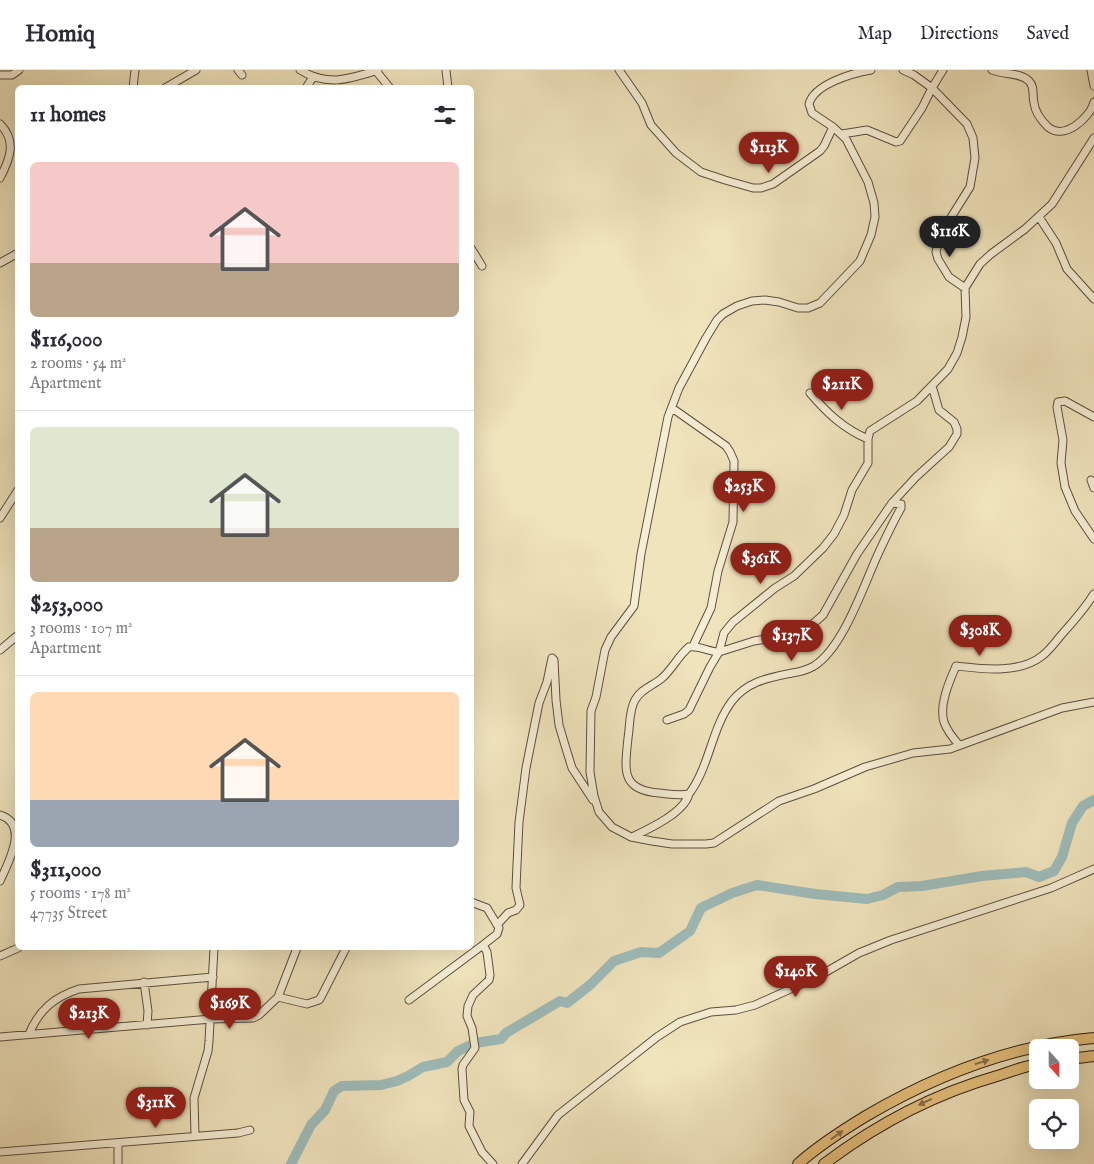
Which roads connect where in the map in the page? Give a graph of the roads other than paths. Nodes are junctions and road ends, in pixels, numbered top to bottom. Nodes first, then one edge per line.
1 (19, 70) edge
2 (135, 70) edge
3 (196, 70) edge
4 (300, 70) edge
5 (377, 70) edge
6 (446, 70) edge
7 (619, 70) edge
8 (871, 70) edge
9 (903, 70) edge
10 (943, 70) edge
11 (992, 70) edge
12 (1091, 70) edge
13 (0, 75) edge
14 (313, 77) junction
15 (133, 85) edge
16 (170, 85) edge
17 (308, 85) edge
18 (388, 85) edge
19 (448, 85) edge
20 (1094, 86) edge
21 (932, 88) junction
22 (1094, 102) edge
23 (0, 124) edge
24 (833, 127) junction
25 (842, 134) junction
26 (1094, 138) edge
27 (0, 178) edge
28 (1040, 217) junction
29 (474, 253) edge
30 (15, 255) edge
31 (0, 263) edge
32 (482, 266) dead end
33 (965, 288) junction
34 (1094, 299) edge
35 (932, 386) junction
36 (810, 393) dead end
37 (672, 408) junction
38 (1094, 417) edge
39 (868, 439) junction
40 (1091, 480) dead end
41 (1094, 488) edge
42 (15, 495) edge
43 (892, 503) junction
44 (0, 518) edge
45 (1094, 539) edge
46 (1094, 594) edge
47 (15, 638) edge
48 (693, 646) junction
49 (0, 650) edge
50 (719, 652) junction
51 (1094, 702) edge
52 (667, 720) dead end
53 (959, 746) junction
54 (689, 794) junction
55 (596, 805) junction
56 (0, 815) edge
57 (15, 834) edge
58 (631, 837) junction
59 (15, 844) edge
60 (1094, 869) edge
61 (0, 881) edge
62 (474, 903) edge
63 (500, 923) junction
64 (483, 945) junction
65 (15, 949) edge
66 (214, 950) edge
67 (296, 950) edge
68 (345, 950) edge
69 (0, 956) edge
70 (213, 977) junction
71 (144, 982) junction
72 (278, 997) junction
73 (408, 1000) dead end
74 (211, 1019) junction
75 (147, 1025) junction
76 (29, 1034) junction
77 (0, 1037) edge
78 (1094, 1038) edge
79 (1094, 1056) edge
80 (1079, 1058) edge
81 (1029, 1067) edge
82 (250, 1130) dead end
83 (195, 1136) junction
84 (118, 1143) junction
85 (0, 1152) edge
86 (118, 1164) edge
87 (493, 1164) edge
88 (522, 1164) edge
89 (798, 1164) edge
90 (824, 1164) edge

1 - 13 street
2 - 15 street
3 - 16 street
4 - 14 street
5 - 14 street
5 - 18 street
6 - 19 street
7 - 24 street
8 - 24 street
9 - 21 street
10 - 21 street
11 - 22 street
12 - 20 street
14 - 17 street
21 - 25 street
21 - 33 street
23 - 27 street
24 - 25 street
25 - 37 street
26 - 28 street
28 - 33 street
28 - 34 street
29 - 32 street
30 - 31 street
33 - 35 street
35 - 39 street
35 - 43 street
36 - 39 street
37 - 48 street
37 - 55 street
38 - 45 street
39 - 50 street
40 - 41 street
42 - 44 street
43 - 50 street
43 - 54 street
46 - 53 street
47 - 49 street
48 - 50 street
48 - 54 street
50 - 52 street
51 - 53 street
53 - 58 street
54 - 58 street
55 - 58 street
55 - 63 street
56 - 57 street
59 - 61 street
60 - 88 street
62 - 63 street
63 - 64 street
64 - 73 street
64 - 87 street
65 - 69 street
66 - 70 street
67 - 72 street
68 - 72 street
70 - 71 street
70 - 74 street
71 - 75 street
71 - 76 street
72 - 74 street
74 - 75 street
74 - 83 street
75 - 76 street
76 - 77 street
89 -> 78 highway
79 - 80 highway
81 -> 90 highway
82 - 83 street
83 - 84 street
84 - 85 street
84 - 86 street

